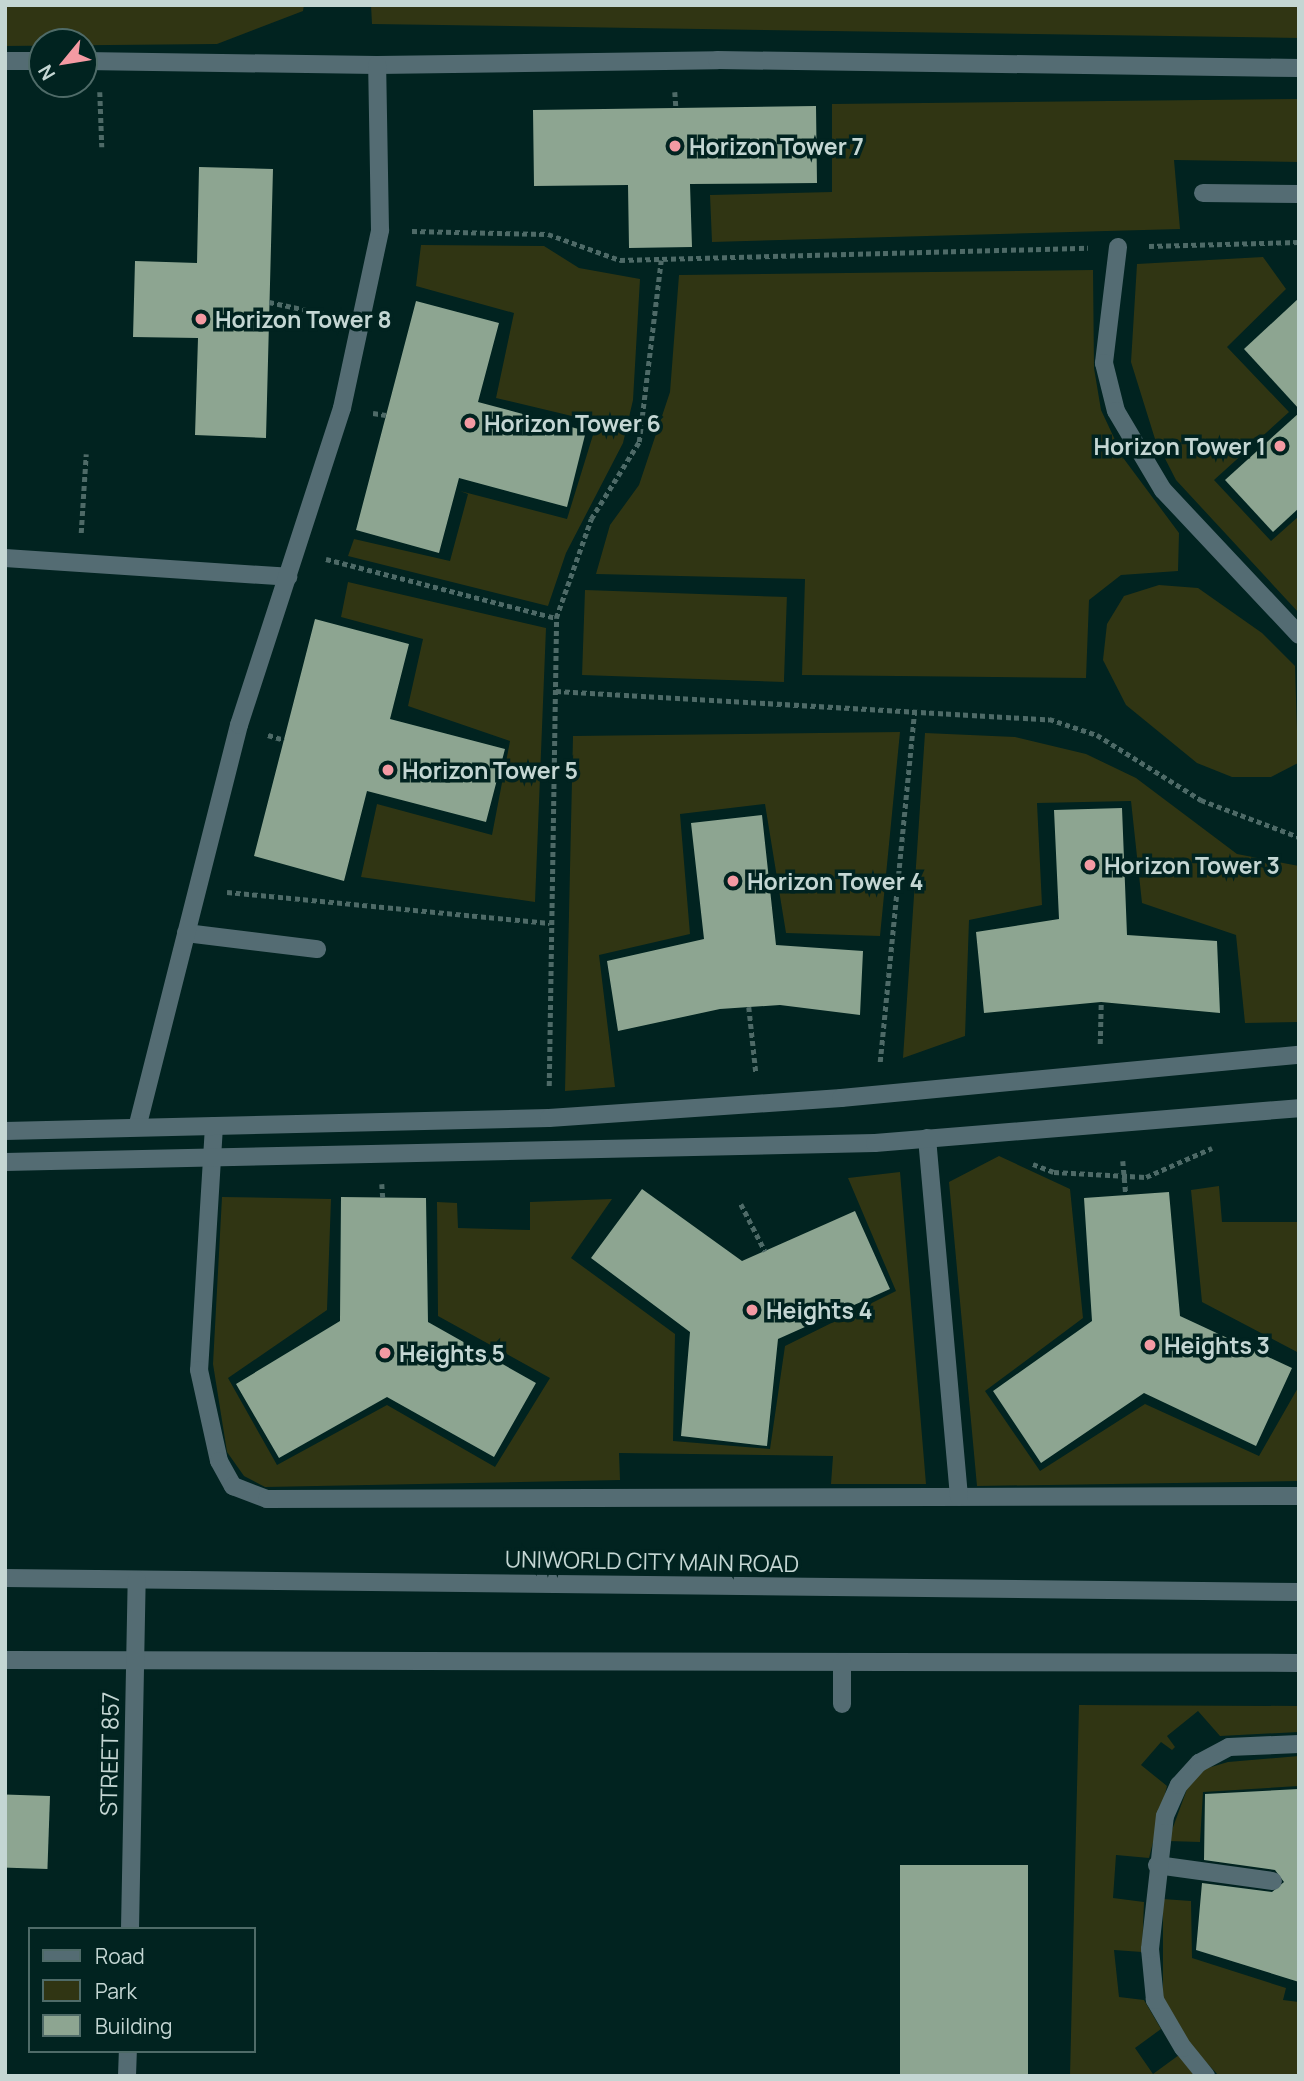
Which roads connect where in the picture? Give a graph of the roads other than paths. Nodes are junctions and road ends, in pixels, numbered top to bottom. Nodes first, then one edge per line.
1 (5, 61) edge
2 (28, 61) edge
3 (98, 61) edge
4 (377, 65) junction
5 (1299, 68) edge
6 (1203, 193) dead end
7 (1299, 194) edge
8 (1118, 247) road end
9 (5, 558) edge
10 (288, 577) junction
11 (1299, 635) edge
12 (186, 933) junction
13 (317, 949) dead end
14 (1299, 1055) edge
15 (1299, 1108) edge
16 (138, 1124) junction
17 (214, 1126) junction
18 (5, 1131) edge
19 (927, 1138) junction
20 (211, 1158) junction
21 (5, 1162) edge
22 (1299, 1496) edge
23 (959, 1497) junction
24 (5, 1578) edge
25 (138, 1580) junction
26 (1299, 1592) edge
27 (5, 1660) edge
28 (135, 1662) junction
29 (842, 1662) junction
30 (1299, 1662) edge
31 (842, 1704) dead end
32 (1299, 1744) edge
33 (1157, 1865) junction
34 (1273, 1881) dead end
35 (130, 1927) edge
36 (128, 2053) edge
37 (127, 2076) edge
38 (1206, 2076) edge

1 - 2 street
3 - 4 street
4 - 5 street
4 - 10 street
6 - 7 street
8 - 11 street
9 - 10 street
10 - 12 street
12 - 13 street
12 - 16 street
14 - 17 street
15 - 19 street
16 - 17 street
16 - 18 street
17 - 20 street
19 - 20 street
19 - 23 street
20 - 21 street
20 - 23 street
22 - 23 street
24 - 25 street, UNIWORLD CITY MAIN ROAD
25 - 26 street, UNIWORLD CITY MAIN ROAD
25 - 28 street, STREET 857
27 - 28 street
28 - 29 street
28 - 35 street, STREET 857
29 - 30 street
29 - 31 street
32 - 33 street
33 - 34 street
33 - 38 street
36 - 37 street

